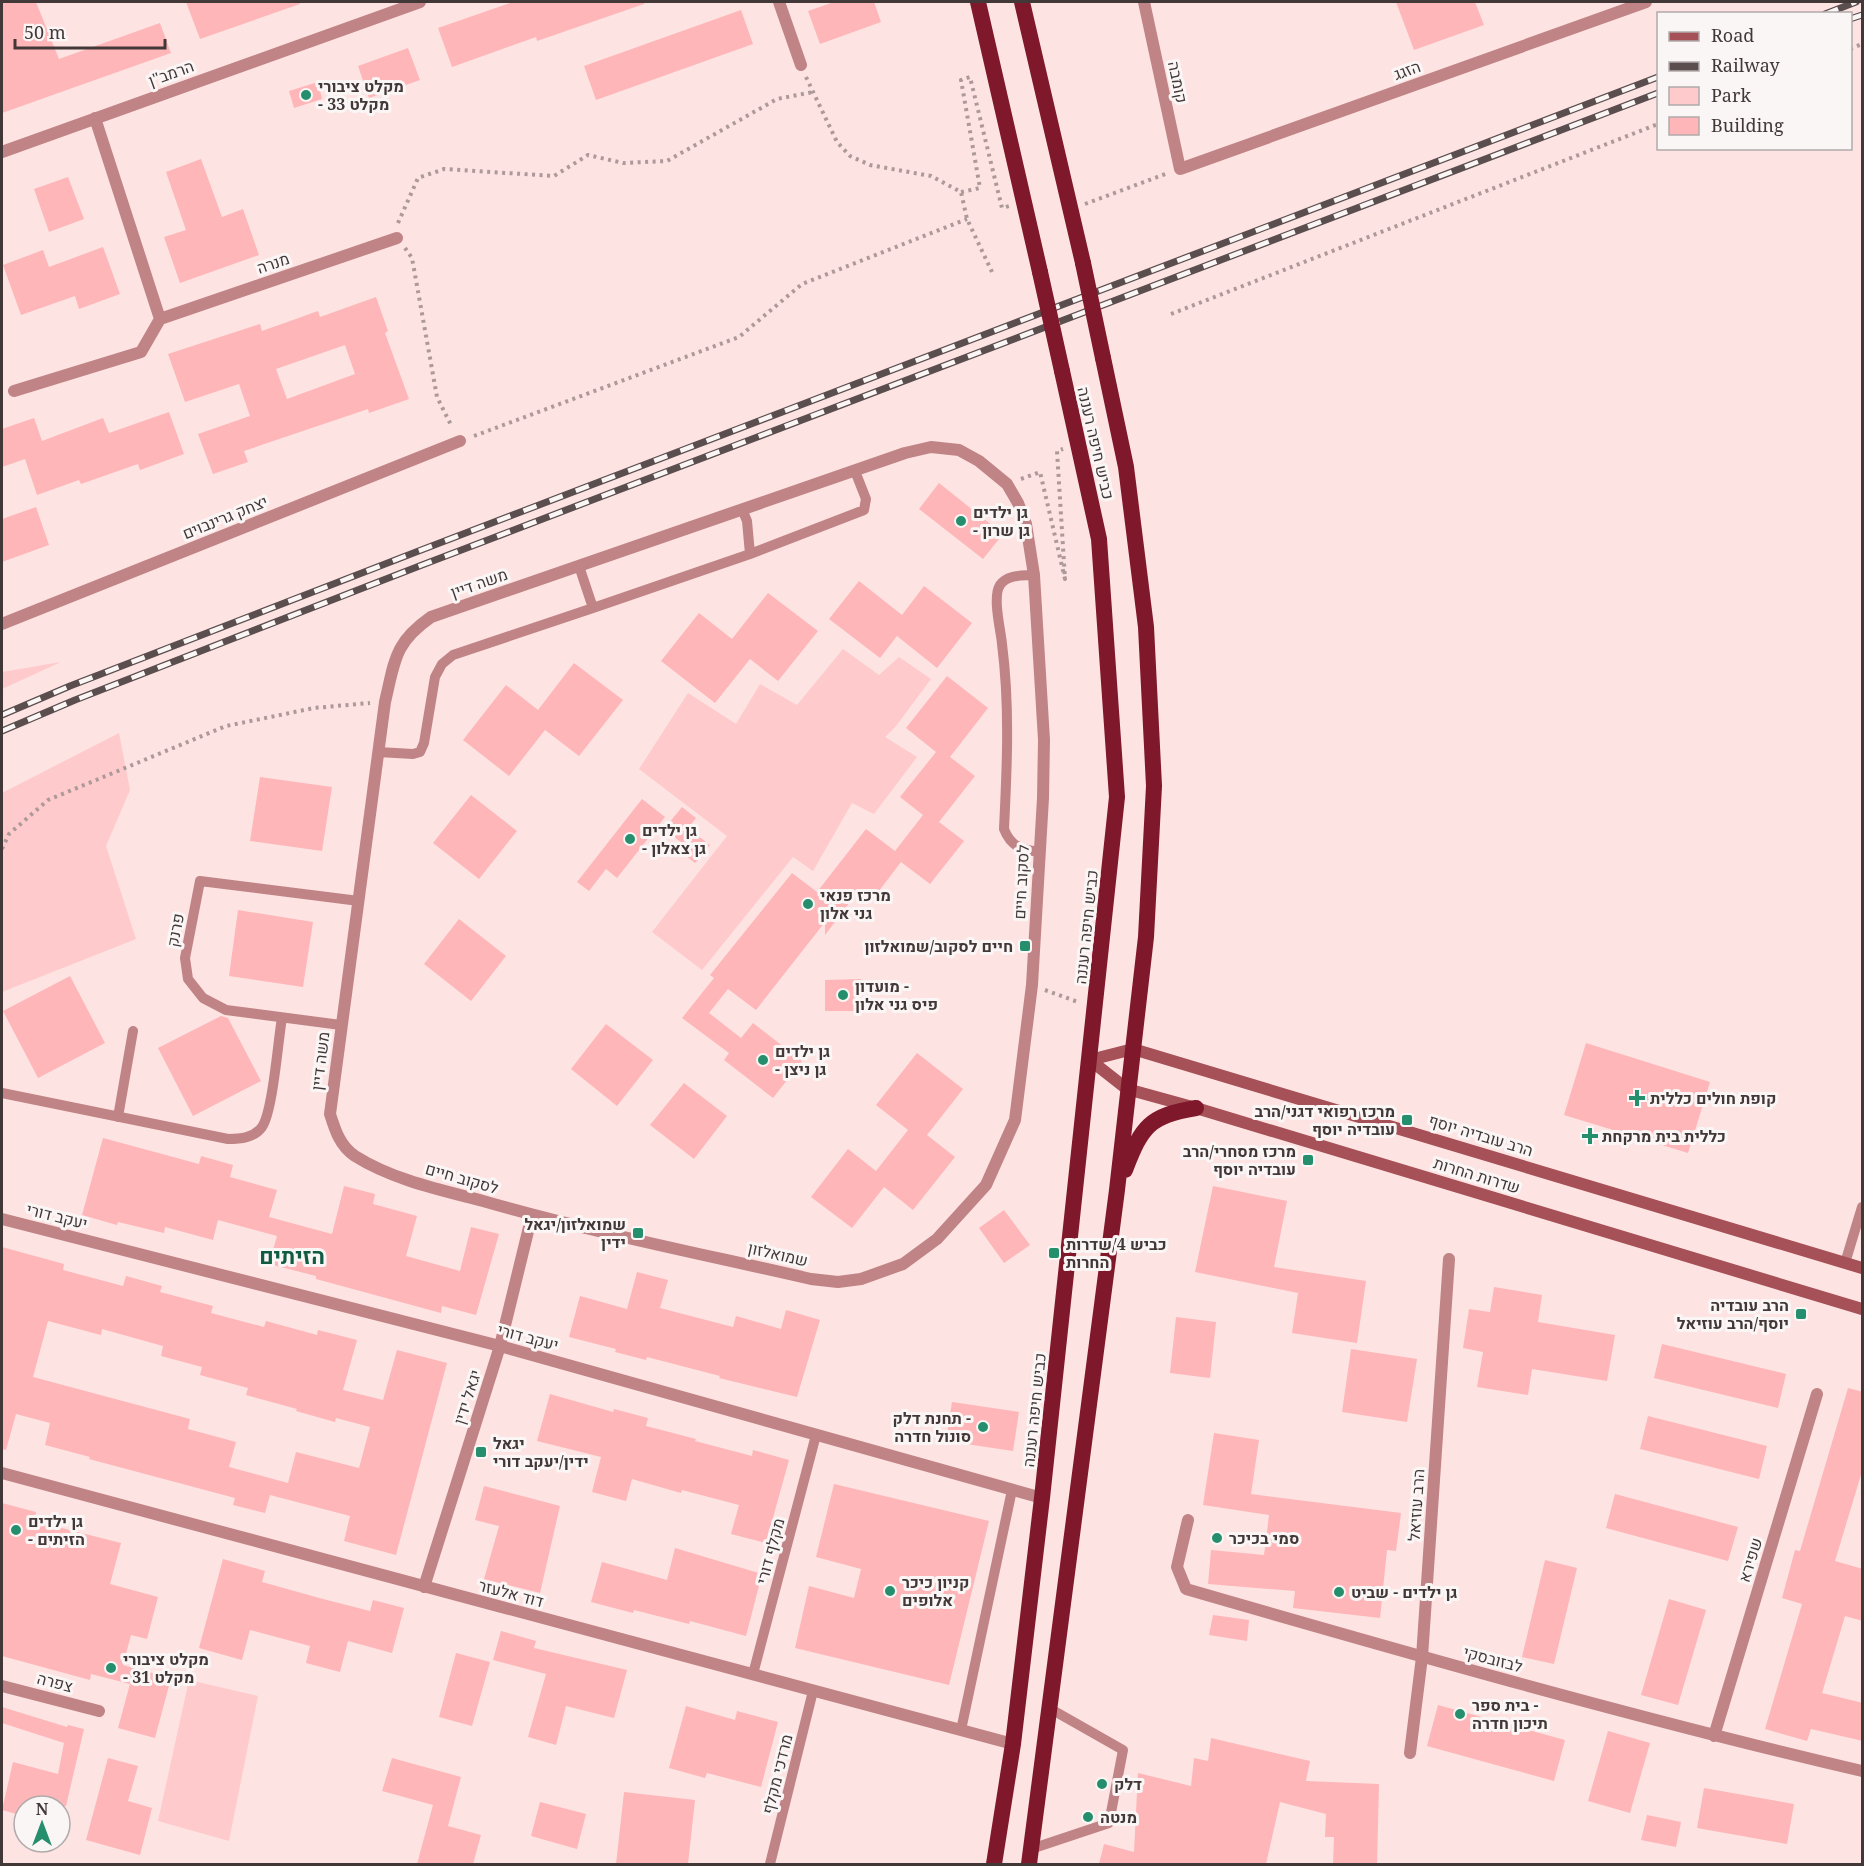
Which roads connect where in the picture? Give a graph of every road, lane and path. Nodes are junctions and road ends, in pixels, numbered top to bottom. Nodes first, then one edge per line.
1 (420, 2) edge
2 (779, 2) edge
3 (978, 2) edge
4 (1022, 2) edge
5 (1144, 2) edge
6 (1646, 2) edge
7 (801, 65) joint
8 (813, 92) junction
9 (95, 118) junction
10 (1657, 125) edge
11 (2, 152) edge
12 (1180, 169) junction
13 (961, 192) junction
14 (1024, 203) junction
15 (1072, 209) junction
16 (967, 219) junction
17 (397, 238) junction
18 (992, 272) dead end
19 (1171, 314) dead end
20 (160, 319) junction
21 (14, 391) dead end
22 (460, 441) junction
23 (1078, 445) junction
24 (855, 471) junction
25 (1007, 484) junction
26 (742, 509) junction
27 (750, 554) junction
28 (579, 566) junction
29 (1034, 575) junction
30 (593, 608) junction
31 (2, 624) edge
32 (385, 702) junction
33 (378, 752) junction
34 (2, 849) edge
35 (1040, 852) junction
36 (359, 901) junction
37 (1032, 985) junction
38 (1095, 1008) junction
39 (282, 1018) junction
40 (341, 1025) junction
41 (134, 1031) dead end
42 (1133, 1049) junction
43 (1090, 1060) junction
44 (1127, 1089) junction
45 (2, 1093) edge
46 (1196, 1108) junction
47 (118, 1117) junction
48 (384, 1170) joint
49 (986, 1185) joint
50 (1117, 1190) junction
51 (1863, 1207) edge
52 (532, 1215) junction
53 (2, 1219) edge
54 (1449, 1259) dead end
55 (1845, 1263) junction
56 (1863, 1268) edge
57 (1863, 1309) edge
58 (500, 1346) junction
59 (1817, 1394) dead end
60 (816, 1435) junction
61 (2, 1473) edge
62 (1012, 1490) junction
63 (1042, 1498) junction
64 (1188, 1520) dead end
65 (424, 1587) junction
66 (1422, 1657) junction
67 (753, 1674) junction
68 (2, 1686) edge
69 (813, 1691) junction
70 (1049, 1708) junction
71 (99, 1711) dead end
72 (961, 1730) junction
73 (1714, 1736) junction
74 (1013, 1744) junction
75 (1410, 1753) dead end
76 (1863, 1771) edge
77 (1030, 1857) edge
78 (770, 1864) edge
79 (994, 1864) edge

1 - 9 street, הרמב"ן
2 - 7 street
3 - 14 highway, כביש חיפה רעננה
4 - 15 highway, כביש חיפה רעננה
5 - 12 street, קומבה
6 - 12 street, הזגג
7 - 8 path
8 - 13 path
8 - 17 path
9 - 11 street, הרמב"ן
9 - 20 street
10 - 19 path
12 - 15 path
13 - 14 path
13 - 16 path
14 - 23 highway, כביש חיפה רעננה, bridge
15 - 42 highway, כביש חיפה רעננה, bridge
16 - 18 path
16 - 22 path
17 - 20 street, מנרה
17 - 22 path
20 - 21 street
22 - 31 street, יצחק גרינבוים
23 - 25 path
23 - 38 highway, כביש חיפה רעננה
24 - 25 street, משה דיין
24 - 26 street, משה דיין
24 - 27 lane
25 - 29 street, משה דיין
26 - 27 lane
26 - 28 street, משה דיין
27 - 30 lane
28 - 30 lane
28 - 32 street, משה דיין
29 - 35 street, לסקוב חיים
29 - 35 lane
30 - 33 lane
32 - 33 street, משה דיין
32 - 34 path
33 - 36 street, משה דיין
35 - 37 street, לסקוב חיים
36 - 39 lane, פרנק
36 - 40 street, משה דיין
37 - 38 path
37 - 49 street, לסקוב חיים
38 - 43 highway, כביש חיפה רעננה
39 - 40 lane, פרנק
39 - 47 lane
40 - 48 street, משה דיין
41 - 47 lane
42 - 43 main road
42 - 44 highway, כביש חיפה רעננה
42 - 55 main road, הרב עובדיה יוסף
43 - 44 main road, שדרות החרות
43 - 63 highway, כביש חיפה רעננה
44 - 46 main road, שדרות החרות
44 - 50 highway, כביש חיפה רעננה
45 - 47 lane
46 - 50 highway
46 - 57 main road, שדרות החרות
48 - 52 street, לסקוב חיים
49 - 52 street, שמואלזון
50 - 70 highway, כביש חיפה רעננה
51 - 55 lane
52 - 58 street, יגאל ידין
53 - 58 street, יעקב דורי
54 - 66 street, הרב עוזיאל
55 - 56 main road, הרב עובדיה יוסף
58 - 60 street, יעקב דורי
58 - 65 street, יגאל ידין
59 - 73 street, שפירא
60 - 62 street, יעקב דורי
60 - 67 lane, מקלף דורי
61 - 65 street, דוד אלעזר
62 - 63 street, יעקב דורי
62 - 72 lane
63 - 74 highway, כביש חיפה רעננה
64 - 66 street, לבזובסקי
65 - 67 street, דוד אלעזר
66 - 73 street, לבזובסקי
66 - 75 street, הרב עוזיאל
67 - 69 street, דוד אלעזר
68 - 71 street, צפרה
69 - 72 street, דוד אלעזר
69 - 78 lane, מרדכי מקלף
70 - 77 highway, כביש חיפה רעננה
70 - 77 lane
72 - 74 street, דוד אלעזר
73 - 76 street, לבזובסקי
74 - 79 highway, כביש חיפה רעננה

